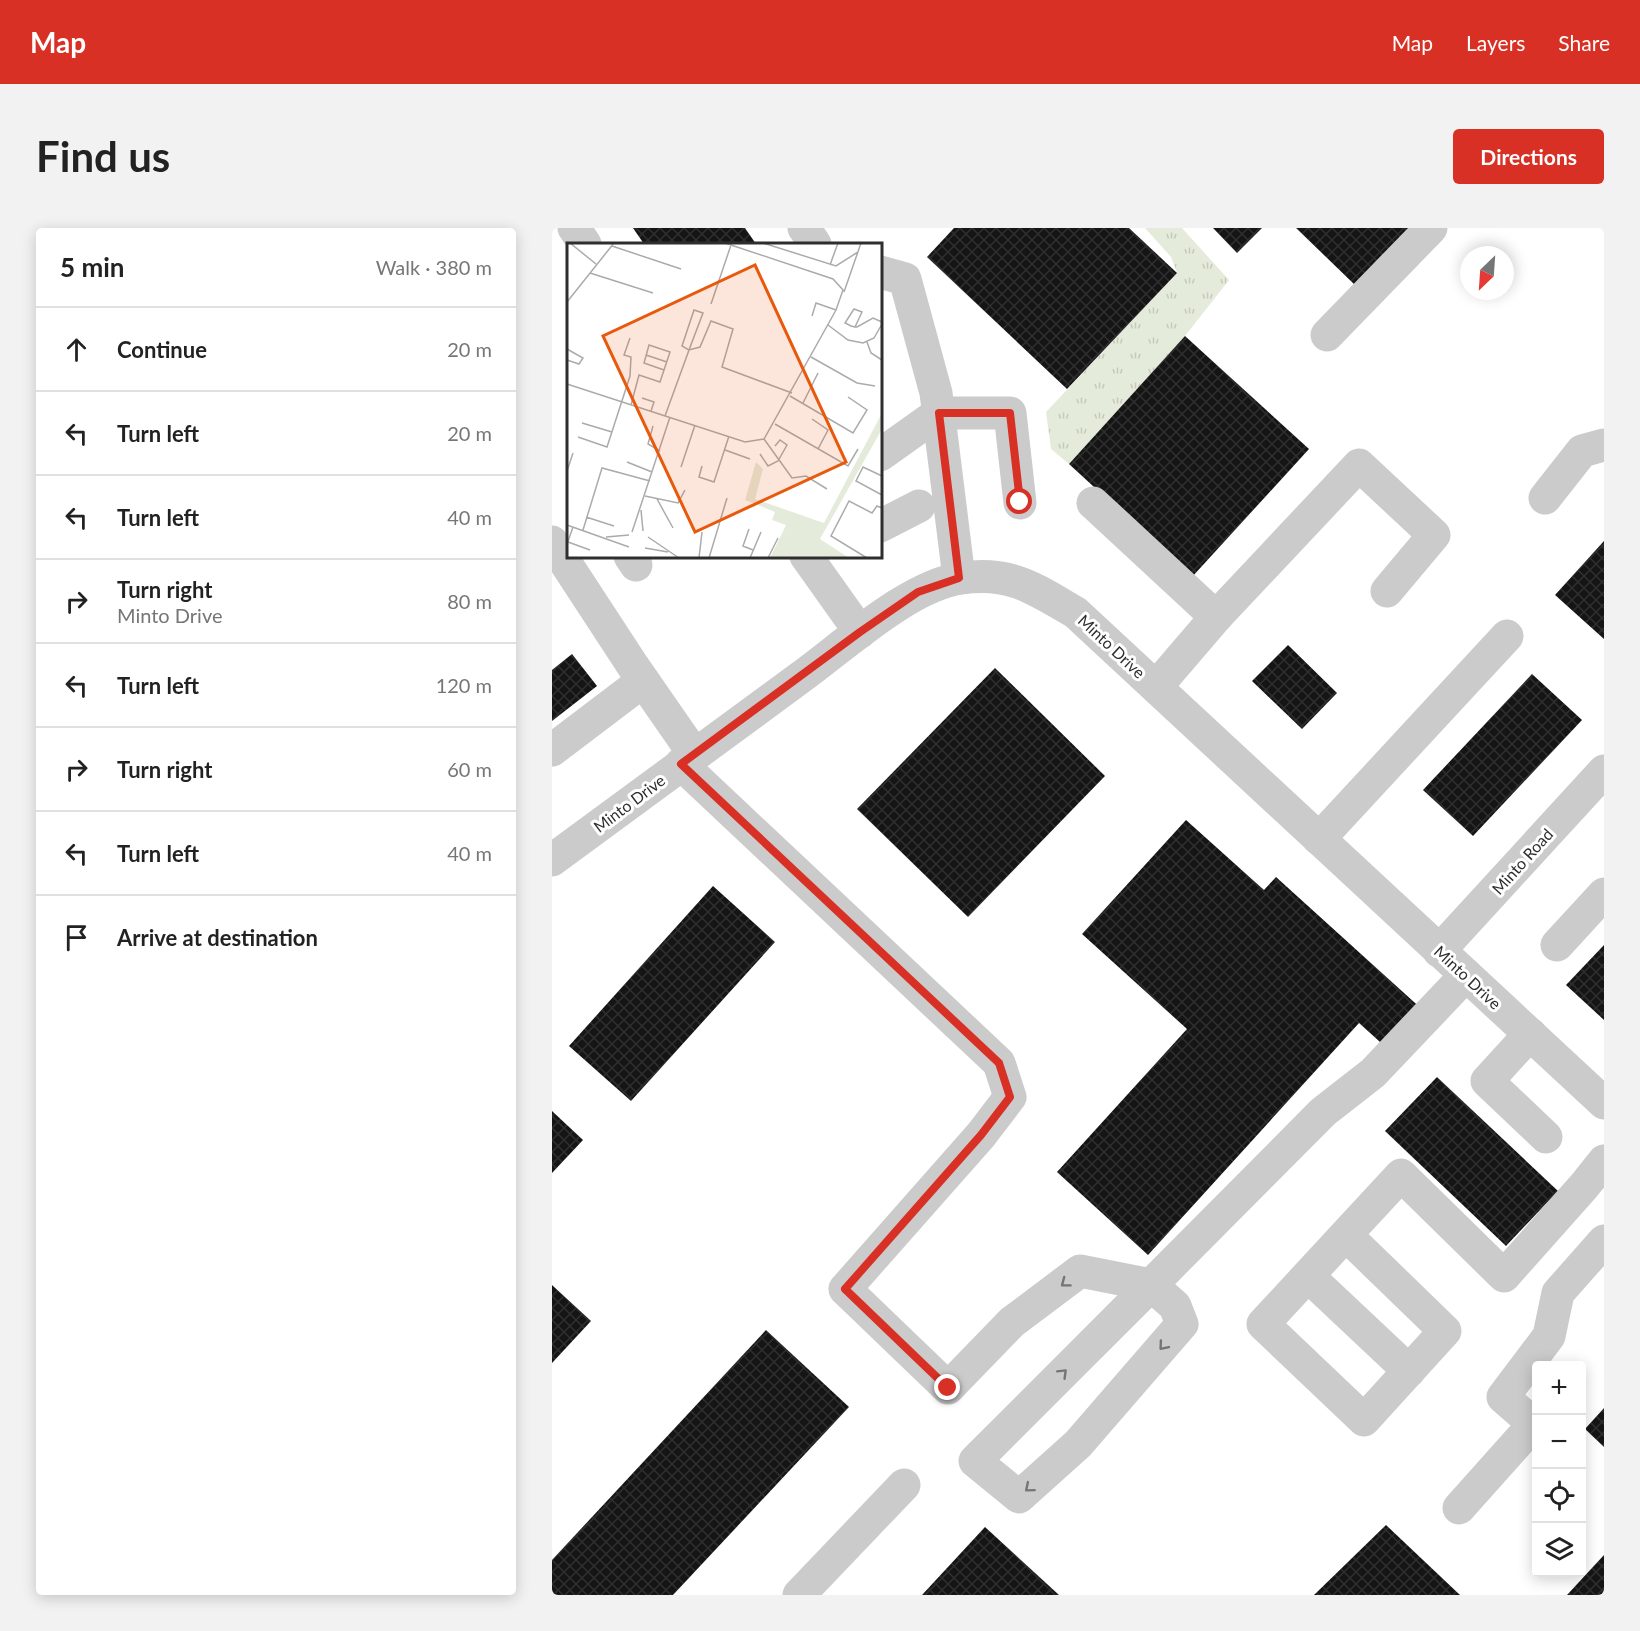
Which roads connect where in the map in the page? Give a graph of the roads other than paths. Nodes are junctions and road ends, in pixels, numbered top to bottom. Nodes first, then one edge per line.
1 (574, 228) edge
2 (804, 228) edge
3 (1431, 228) edge
4 (584, 243) edge
5 (814, 243) edge
6 (882, 273) edge
7 (1328, 335) dead end
8 (939, 413) junction
9 (1604, 445) edge
10 (882, 454) edge
11 (1545, 498) dead end
12 (1020, 502) dead end
13 (1093, 503) dead end
14 (919, 506) dead end
15 (882, 525) edge
16 (552, 542) edge
17 (807, 558) edge
18 (959, 578) junction
19 (1387, 591) dead end
20 (1216, 617) junction
21 (860, 632) junction
22 (1507, 636) dead end
23 (643, 681) junction
24 (1156, 687) junction
25 (552, 750) edge
26 (688, 759) junction
27 (1598, 788) edge
28 (1319, 839) junction
29 (552, 860) edge
30 (1604, 894) edge
31 (1557, 945) dead end
32 (1439, 951) junction
33 (1466, 975) junction
34 (1530, 1034) junction
35 (1604, 1103) edge
36 (1546, 1137) dead end
37 (1604, 1161) edge
38 (1346, 1235) junction
39 (1604, 1241) edge
40 (1308, 1275) junction
41 (1151, 1285) junction
42 (1408, 1371) junction
43 (904, 1485) dead end
44 (1459, 1508) dead end
45 (799, 1595) edge

1 - 4 street
2 - 5 street
3 - 7 street
6 - 8 street
8 - 10 street
8 - 12 street
8 - 18 street
9 - 11 street
13 - 20 street
14 - 15 street
16 - 23 street
17 - 21 street
18 - 21 street, Minto Drive
18 - 24 street, Minto Drive
19 - 20 street
20 - 24 street
21 - 26 street, Minto Drive
22 - 28 street
23 - 25 street
23 - 26 street
24 - 28 street, Minto Drive
26 - 29 street, Minto Drive
41 -> 26 street
27 - 32 street, Minto Road
28 - 32 street, Minto Drive
30 - 31 street
32 - 33 street, Minto Drive
33 - 34 street, Minto Drive
33 - 41 street
34 - 35 street, Minto Drive
34 - 36 street
37 - 38 street
38 - 40 street
38 - 42 street
39 - 44 street
40 - 42 street
40 - 42 street
41 -> 41 street
43 - 45 street

